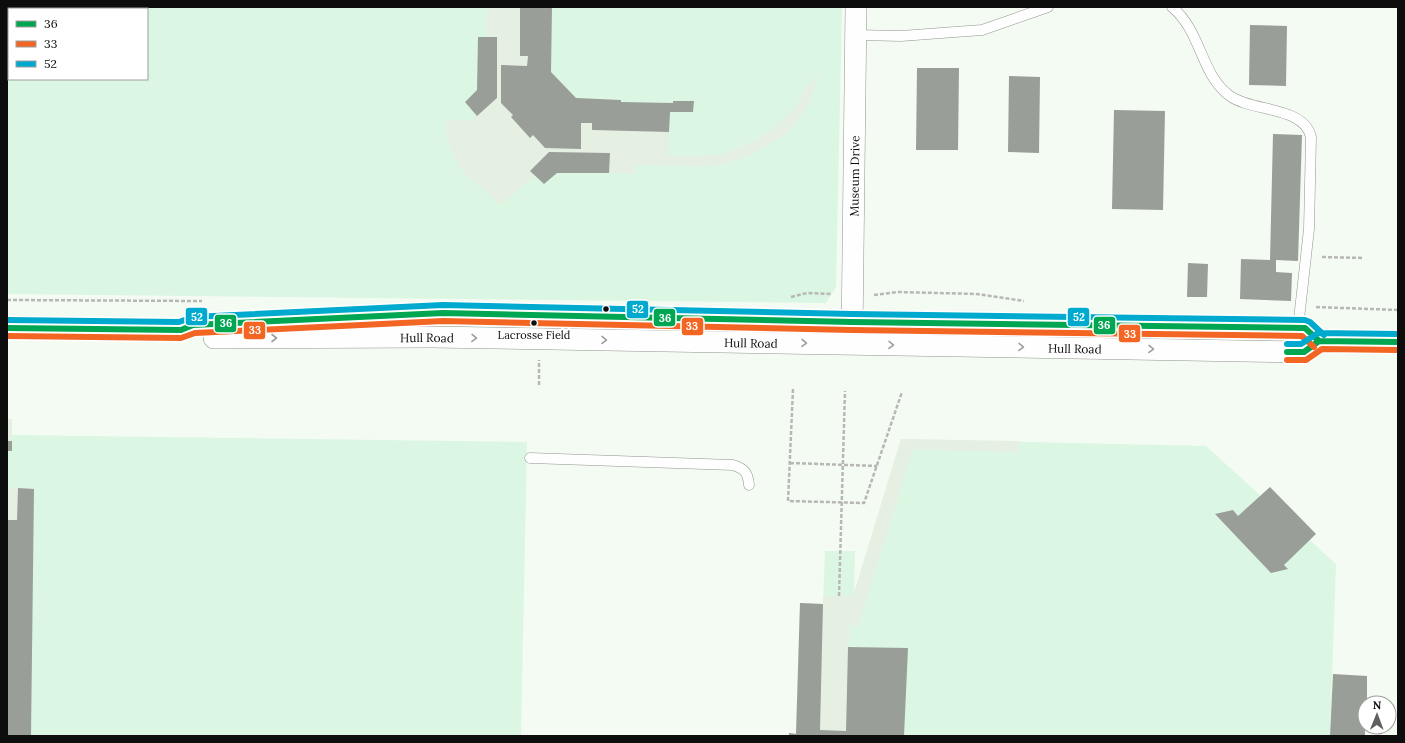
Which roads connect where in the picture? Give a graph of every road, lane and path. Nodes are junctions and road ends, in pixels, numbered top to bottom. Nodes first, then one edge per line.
1 (856, 7) edge
2 (1048, 7) edge
3 (1172, 7) edge
4 (856, 35) junction
5 (1320, 257) dead end
6 (1364, 258) dead end
7 (897, 292) dead end
8 (880, 295) dead end
9 (7, 300) edge
10 (144, 300) dead end
11 (1311, 308) dead end
12 (1398, 310) edge
13 (852, 322) junction
14 (7, 328) edge
15 (1298, 328) junction
16 (181, 330) junction
17 (1319, 341) junction
18 (1398, 342) edge
19 (852, 344) junction
20 (539, 358) dead end
21 (538, 385) dead end
22 (793, 389) dead end
23 (845, 391) dead end
24 (902, 392) dead end
25 (530, 458) dead end
26 (790, 463) junction
27 (842, 465) junction
28 (877, 466) junction
29 (750, 485) dead end
30 (841, 502) junction
31 (839, 596) dead end

1 - 4 street, Museum Drive
2 - 4 lane
3 - 15 lane
4 - 13 street, Museum Drive
5 - 6 path
7 - 8 path
9 - 10 path
11 - 12 path
13 - 15 street, Hull Road
13 - 16 street, Hull Road
13 - 19 street, Museum Drive
14 - 16 street, Hull Road
15 - 17 street, Hull Road
16 -> 19 street, Hull Road
17 - 18 street
19 -> 17 street, Hull Road
20 - 21 path
22 - 26 path
23 - 27 path
24 - 28 path
25 - 29 lane
26 - 27 path
26 - 30 path
27 - 28 path
27 - 30 path
28 - 30 path
30 - 31 path

